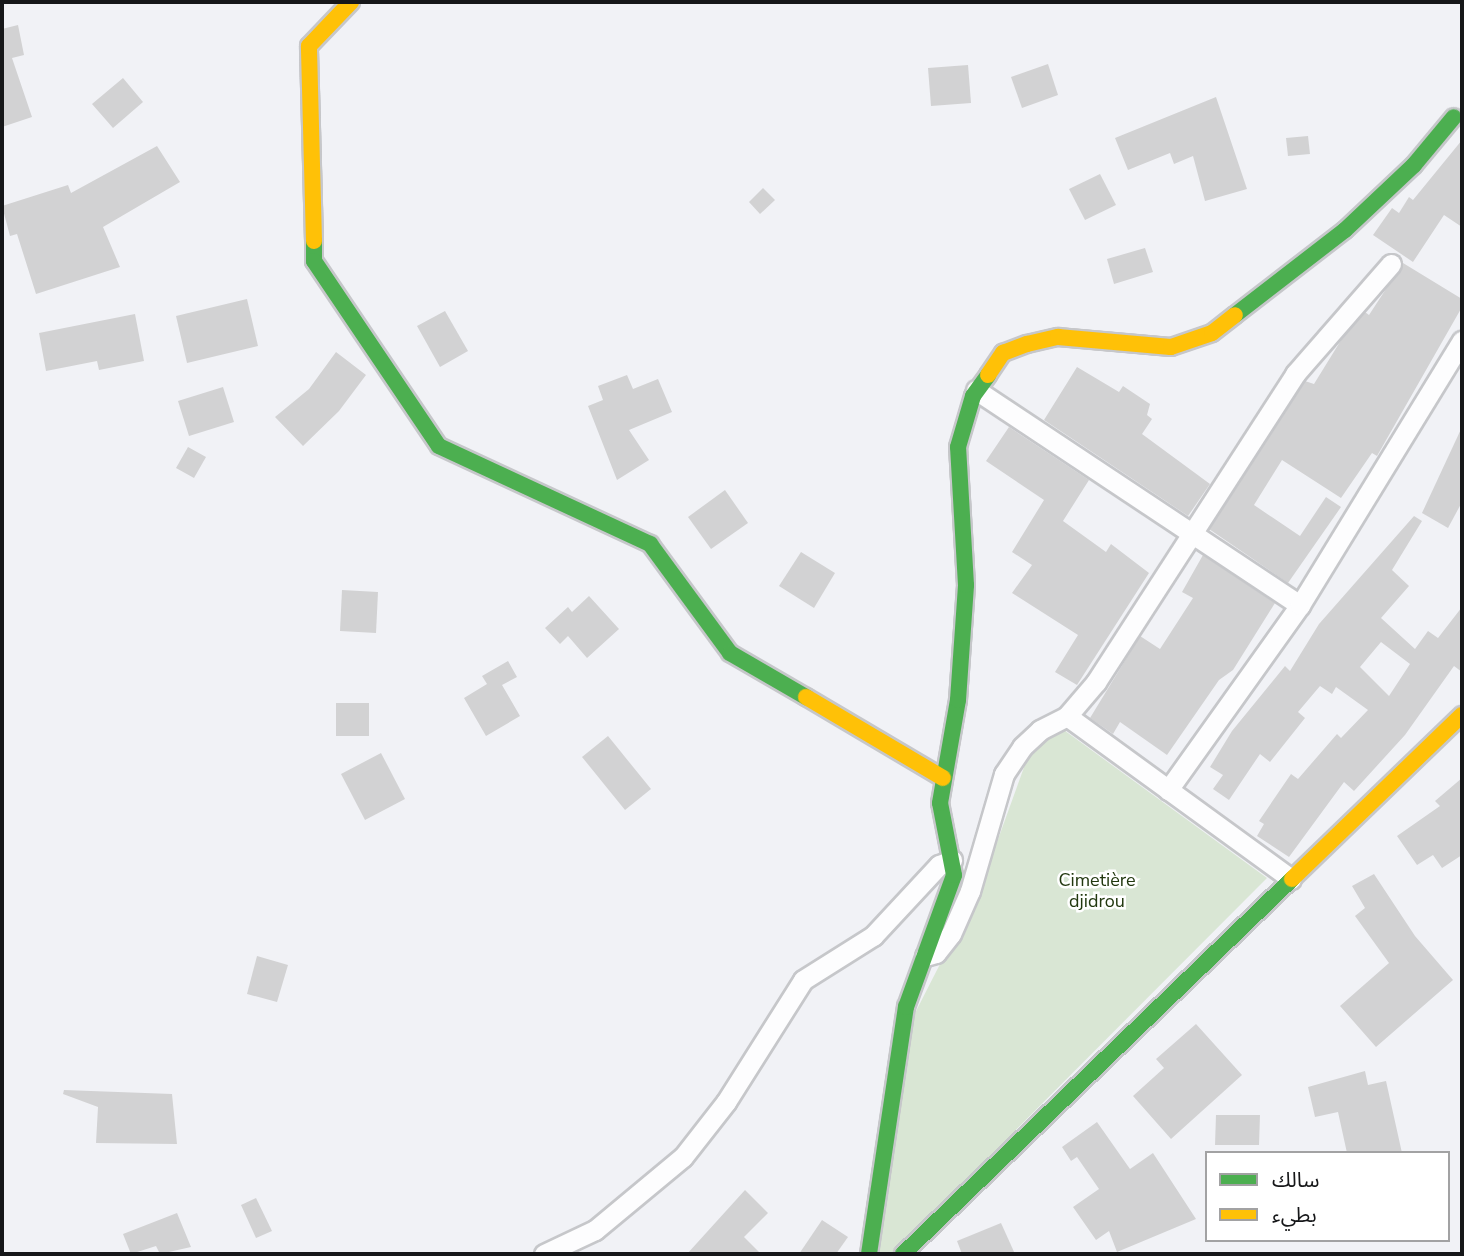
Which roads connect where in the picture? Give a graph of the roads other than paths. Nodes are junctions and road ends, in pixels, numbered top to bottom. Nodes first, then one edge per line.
1 (351, 2) edge
2 (1454, 117) dead end
3 (1391, 264) dead end
4 (1462, 341) edge
5 (976, 390) junction
6 (1191, 533) junction
7 (1300, 605) junction
8 (1462, 715) edge
9 (1068, 716) junction
10 (943, 778) junction
11 (1168, 790) junction
12 (952, 860) junction
13 (1291, 879) junction
14 (925, 956) junction
15 (544, 1254) edge
16 (869, 1254) edge
17 (903, 1254) edge

1 - 10 street
2 - 5 street
3 - 6 street
4 - 7 street
5 - 6 street
5 - 10 street
6 - 7 street
6 - 9 street
7 - 11 street
8 - 13 street
9 - 11 street
9 - 14 street
10 - 12 street
11 - 13 street
12 - 14 street
12 - 15 street
13 - 17 street
14 - 16 street

